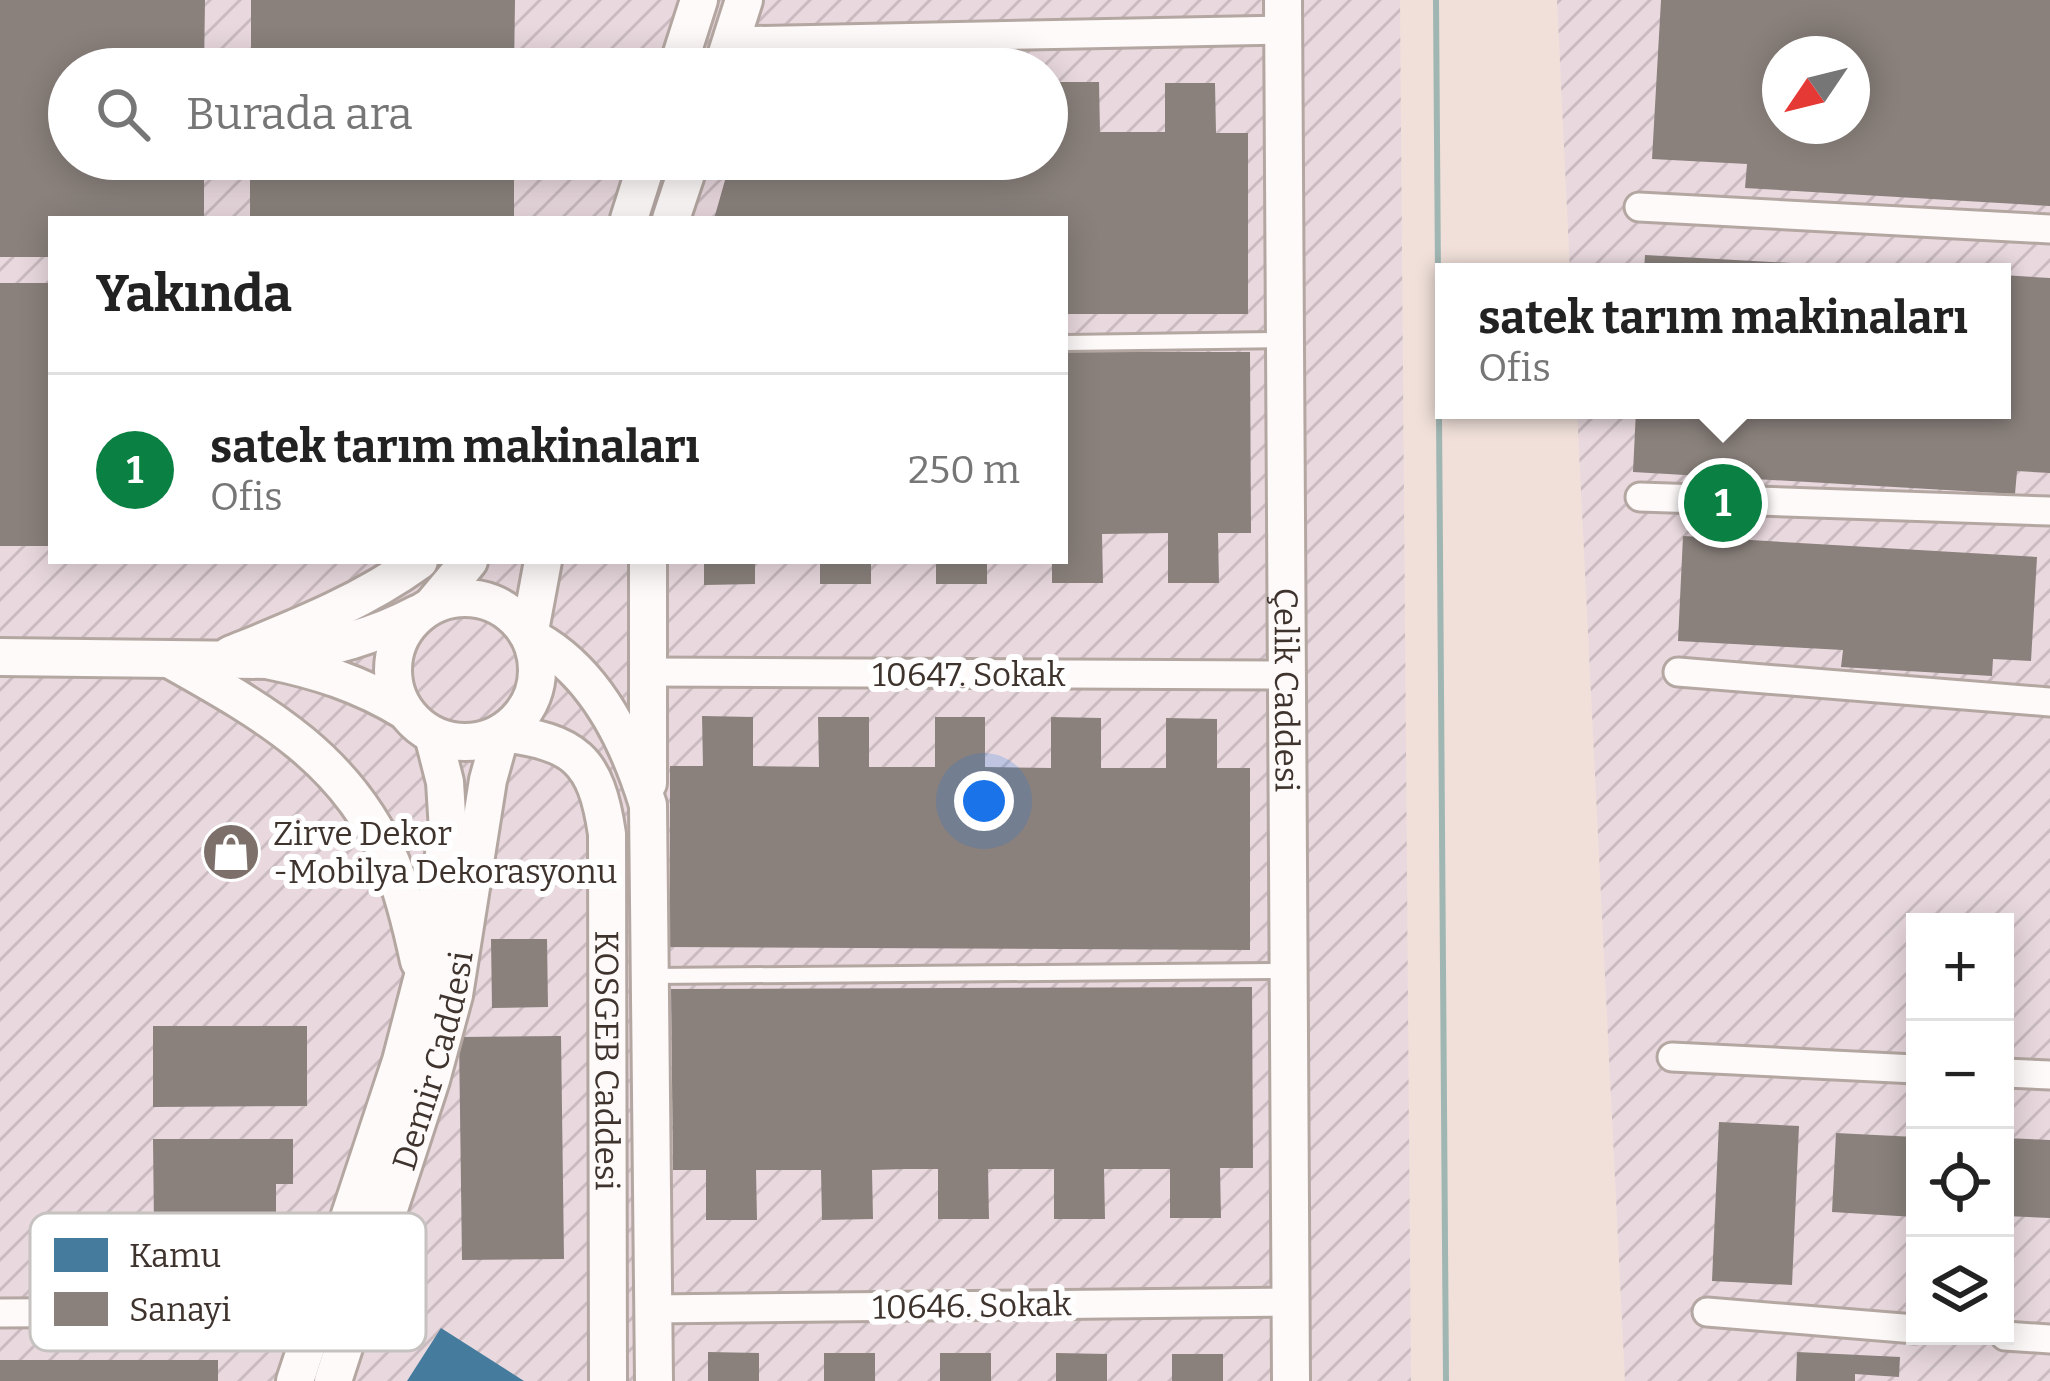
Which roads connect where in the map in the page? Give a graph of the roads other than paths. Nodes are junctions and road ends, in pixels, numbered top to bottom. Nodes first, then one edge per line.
1 (699, 0) edge
2 (744, 0) edge
3 (1283, 15) edge
4 (684, 48) edge
5 (728, 48) edge
6 (823, 48) edge
7 (641, 180) edge
8 (684, 180) edge
9 (1639, 207) dead end
10 (630, 216) edge
11 (672, 216) edge
12 (2050, 230) edge
13 (1286, 340) junction
14 (1068, 344) edge
15 (1640, 497) dead end
16 (2050, 511) edge
17 (415, 564) edge
18 (466, 564) edge
19 (542, 564) edge
20 (648, 564) edge
21 (427, 608) junction
22 (529, 636) junction
23 (0, 658) edge
24 (170, 659) junction
25 (219, 660) junction
26 (267, 660) junction
27 (649, 672) junction
28 (1678, 672) dead end
29 (1289, 675) junction
30 (2050, 702) edge
31 (419, 723) junction
32 (502, 733) junction
33 (647, 805) junction
34 (1290, 970) junction
35 (423, 976) junction
36 (650, 976) junction
37 (1672, 1058) dead end
38 (1906, 1069) edge
39 (2014, 1074) edge
40 (2050, 1076) edge
41 (351, 1213) edge
42 (388, 1213) edge
43 (1291, 1301) junction
44 (652, 1310) junction
45 (1707, 1312) dead end
46 (0, 1313) edge
47 (30, 1313) edge
48 (1906, 1327) edge
49 (2014, 1337) edge
50 (2050, 1340) edge
51 (306, 1351) edge
52 (343, 1351) edge
53 (296, 1381) edge
54 (333, 1381) edge
55 (608, 1381) edge
56 (654, 1381) edge
57 (1291, 1381) edge

1 - 4 street
2 - 5 street
3 - 6 street
3 - 13 street, Çelik Caddesi
7 - 10 street
8 - 11 street
9 - 12 street
13 - 14 lane
13 - 29 street, Çelik Caddesi
15 - 16 street
17 - 25 street
18 - 21 street
19 - 22 street
20 - 27 street, KOSGEB Caddesi
21 - 22 street
21 - 26 street
21 - 31 street
22 - 32 street
22 - 33 street, KOSGEB Caddesi
23 - 24 street
24 - 25 street
24 - 35 street
25 - 26 street
26 - 31 street
27 - 29 street, 10647. Sokak
27 - 33 street, KOSGEB Caddesi
28 - 30 street
29 - 34 street, Çelik Caddesi
31 - 32 street
31 - 35 street, Demir Caddesi
32 - 42 street, Demir Caddesi
32 - 55 street, KOSGEB Caddesi
33 - 36 street, KOSGEB Caddesi
34 - 36 lane
34 - 43 street, Çelik Caddesi
35 - 41 street, Demir Caddesi
36 - 44 street, KOSGEB Caddesi
37 - 38 street
39 - 40 street
43 - 44 street, 10646. Sokak
43 - 57 street, Çelik Caddesi
44 - 56 street, KOSGEB Caddesi
45 - 48 street
46 - 47 street
49 - 50 street
51 - 53 street, Demir Caddesi
52 - 54 street, Demir Caddesi

